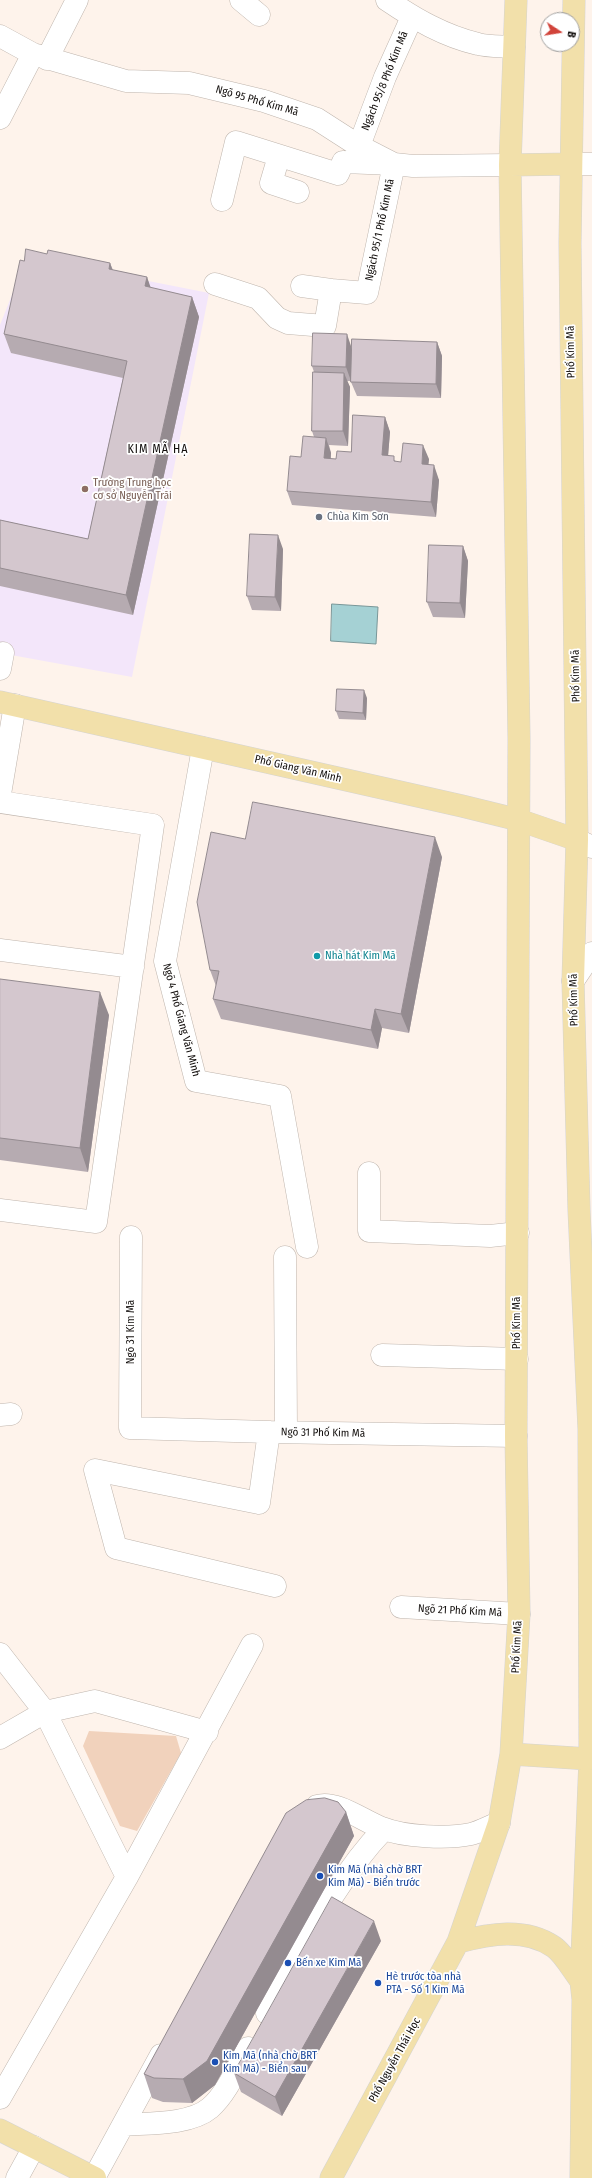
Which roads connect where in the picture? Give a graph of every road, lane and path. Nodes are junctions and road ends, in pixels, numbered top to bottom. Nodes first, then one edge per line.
1 (77, 0) edge
2 (241, 0) edge
3 (387, 0) edge
4 (516, 0) edge
5 (574, 0) edge
6 (259, 15) dead end
7 (412, 17) junction
8 (0, 36) edge
9 (514, 47) junction
10 (40, 57) junction
11 (0, 118) edge
12 (359, 146) junction
13 (279, 156) junction
14 (394, 164) junction
15 (570, 164) junction
16 (592, 164) edge
17 (510, 165) junction
18 (298, 192) dead end
19 (222, 200) dead end
20 (215, 284) dead end
21 (302, 286) dead end
22 (331, 290) junction
23 (8, 703) edge
24 (203, 748) junction
25 (0, 794) edge
26 (0, 802) edge
27 (519, 820) junction
28 (585, 843) edge
29 (0, 950) edge
30 (592, 953) edge
31 (133, 967) junction
32 (573, 981) junction
33 (370, 1173) dead end
34 (586, 1209) edge
35 (0, 1210) edge
36 (518, 1234) junction
37 (131, 1237) dead end
38 (307, 1247) dead end
39 (285, 1257) dead end
40 (382, 1355) dead end
41 (517, 1359) junction
42 (130, 1428) joint
43 (591, 1429) edge
44 (278, 1432) junction
45 (516, 1436) junction
46 (591, 1566) edge
47 (275, 1586) dead end
48 (401, 1608) dead end
49 (519, 1614) junction
50 (252, 1645) dead end
51 (0, 1654) edge
52 (591, 1685) edge
53 (45, 1712) junction
54 (207, 1732) junction
55 (0, 1738) edge
56 (511, 1754) junction
57 (590, 1759) junction
58 (300, 1814) edge
59 (499, 1823) junction
60 (384, 1829) junction
61 (126, 1877) junction
62 (587, 1933) edge
63 (458, 1942) junction
64 (582, 1990) junction
65 (169, 2040) edge
66 (0, 2098) edge
67 (587, 2100) edge
68 (123, 2124) junction
69 (0, 2130) edge
70 (34, 2147) junction
71 (17, 2178) edge
72 (94, 2178) edge
73 (331, 2178) edge
74 (582, 2178) edge

1 - 10 street
2 - 6 street
3 - 7 street
4 - 9 main road, Phố Kim Mã
5 - 15 main road, Phố Kim Mã
7 - 9 street
7 - 12 street, Ngách 95/8 Phố Kim Mã
8 - 10 street, Ngõ 95 Phố Kim Mã
9 - 17 main road, Phố Kim Mã
10 - 11 street
10 - 12 street, Ngõ 95 Phố Kim Mã
12 - 14 street, Ngõ 95 Phố Kim Mã
13 - 14 street
13 - 18 street
13 - 19 street
14 - 17 street, Ngõ 95 Phố Kim Mã
14 - 22 street, Ngách 95/1 Phố Kim Mã
15 - 16 street
15 - 17 main road
15 - 28 main road, Phố Kim Mã
17 - 27 main road, Phố Kim Mã
20 - 22 street
21 - 22 street
23 - 24 main road, Phố Giang Văn Minh
23 - 25 street
24 - 27 main road, Phố Giang Văn Minh
24 - 38 street, Ngõ 4 Phố Giang Văn Minh
26 - 31 street
27 - 28 main road, Phố Giang Văn Minh
27 - 36 main road, Phố Kim Mã
28 - 32 main road, Phố Kim Mã
29 - 31 street
30 - 32 street
31 - 35 street
32 - 34 main road, Phố Kim Mã
33 - 36 street
34 - 43 main road, Phố Kim Mã
36 - 41 main road, Phố Kim Mã
37 - 42 street, Ngõ 31 Kim Mã
39 - 44 street
40 - 41 street
41 - 45 main road, Phố Kim Mã
42 - 44 street, Ngõ 31 Phố Kim Mã
43 - 46 main road, Phố Kim Mã
44 - 45 street, Ngõ 31 Phố Kim Mã
44 - 47 street
45 - 49 main road, Phố Kim Mã
46 - 52 main road, Phố Kim Mã
48 - 49 street, Ngõ 21 Phố Kim Mã
49 - 56 main road, Phố Kim Mã
50 - 54 street
51 - 53 street
52 - 57 main road, Phố Kim Mã
53 - 54 street
53 - 55 street
53 - 61 street
54 - 61 street
56 - 57 main road
56 - 59 main road, Phố Kim Mã
57 - 62 main road, Phố Kim Mã
58 - 60 street
59 - 60 street
59 - 63 main road, Phố Kim Mã
60 - 68 street
61 - 66 street
62 - 64 main road, Phố Kim Mã
63 - 64 main road
63 - 73 main road, Phố Nguyễn Thái Học
64 - 67 main road, Phố Kim Mã
65 - 68 street
67 - 74 main road, Phố Kim Mã
68 - 72 street
69 - 70 main road
70 - 71 street
70 - 72 main road

